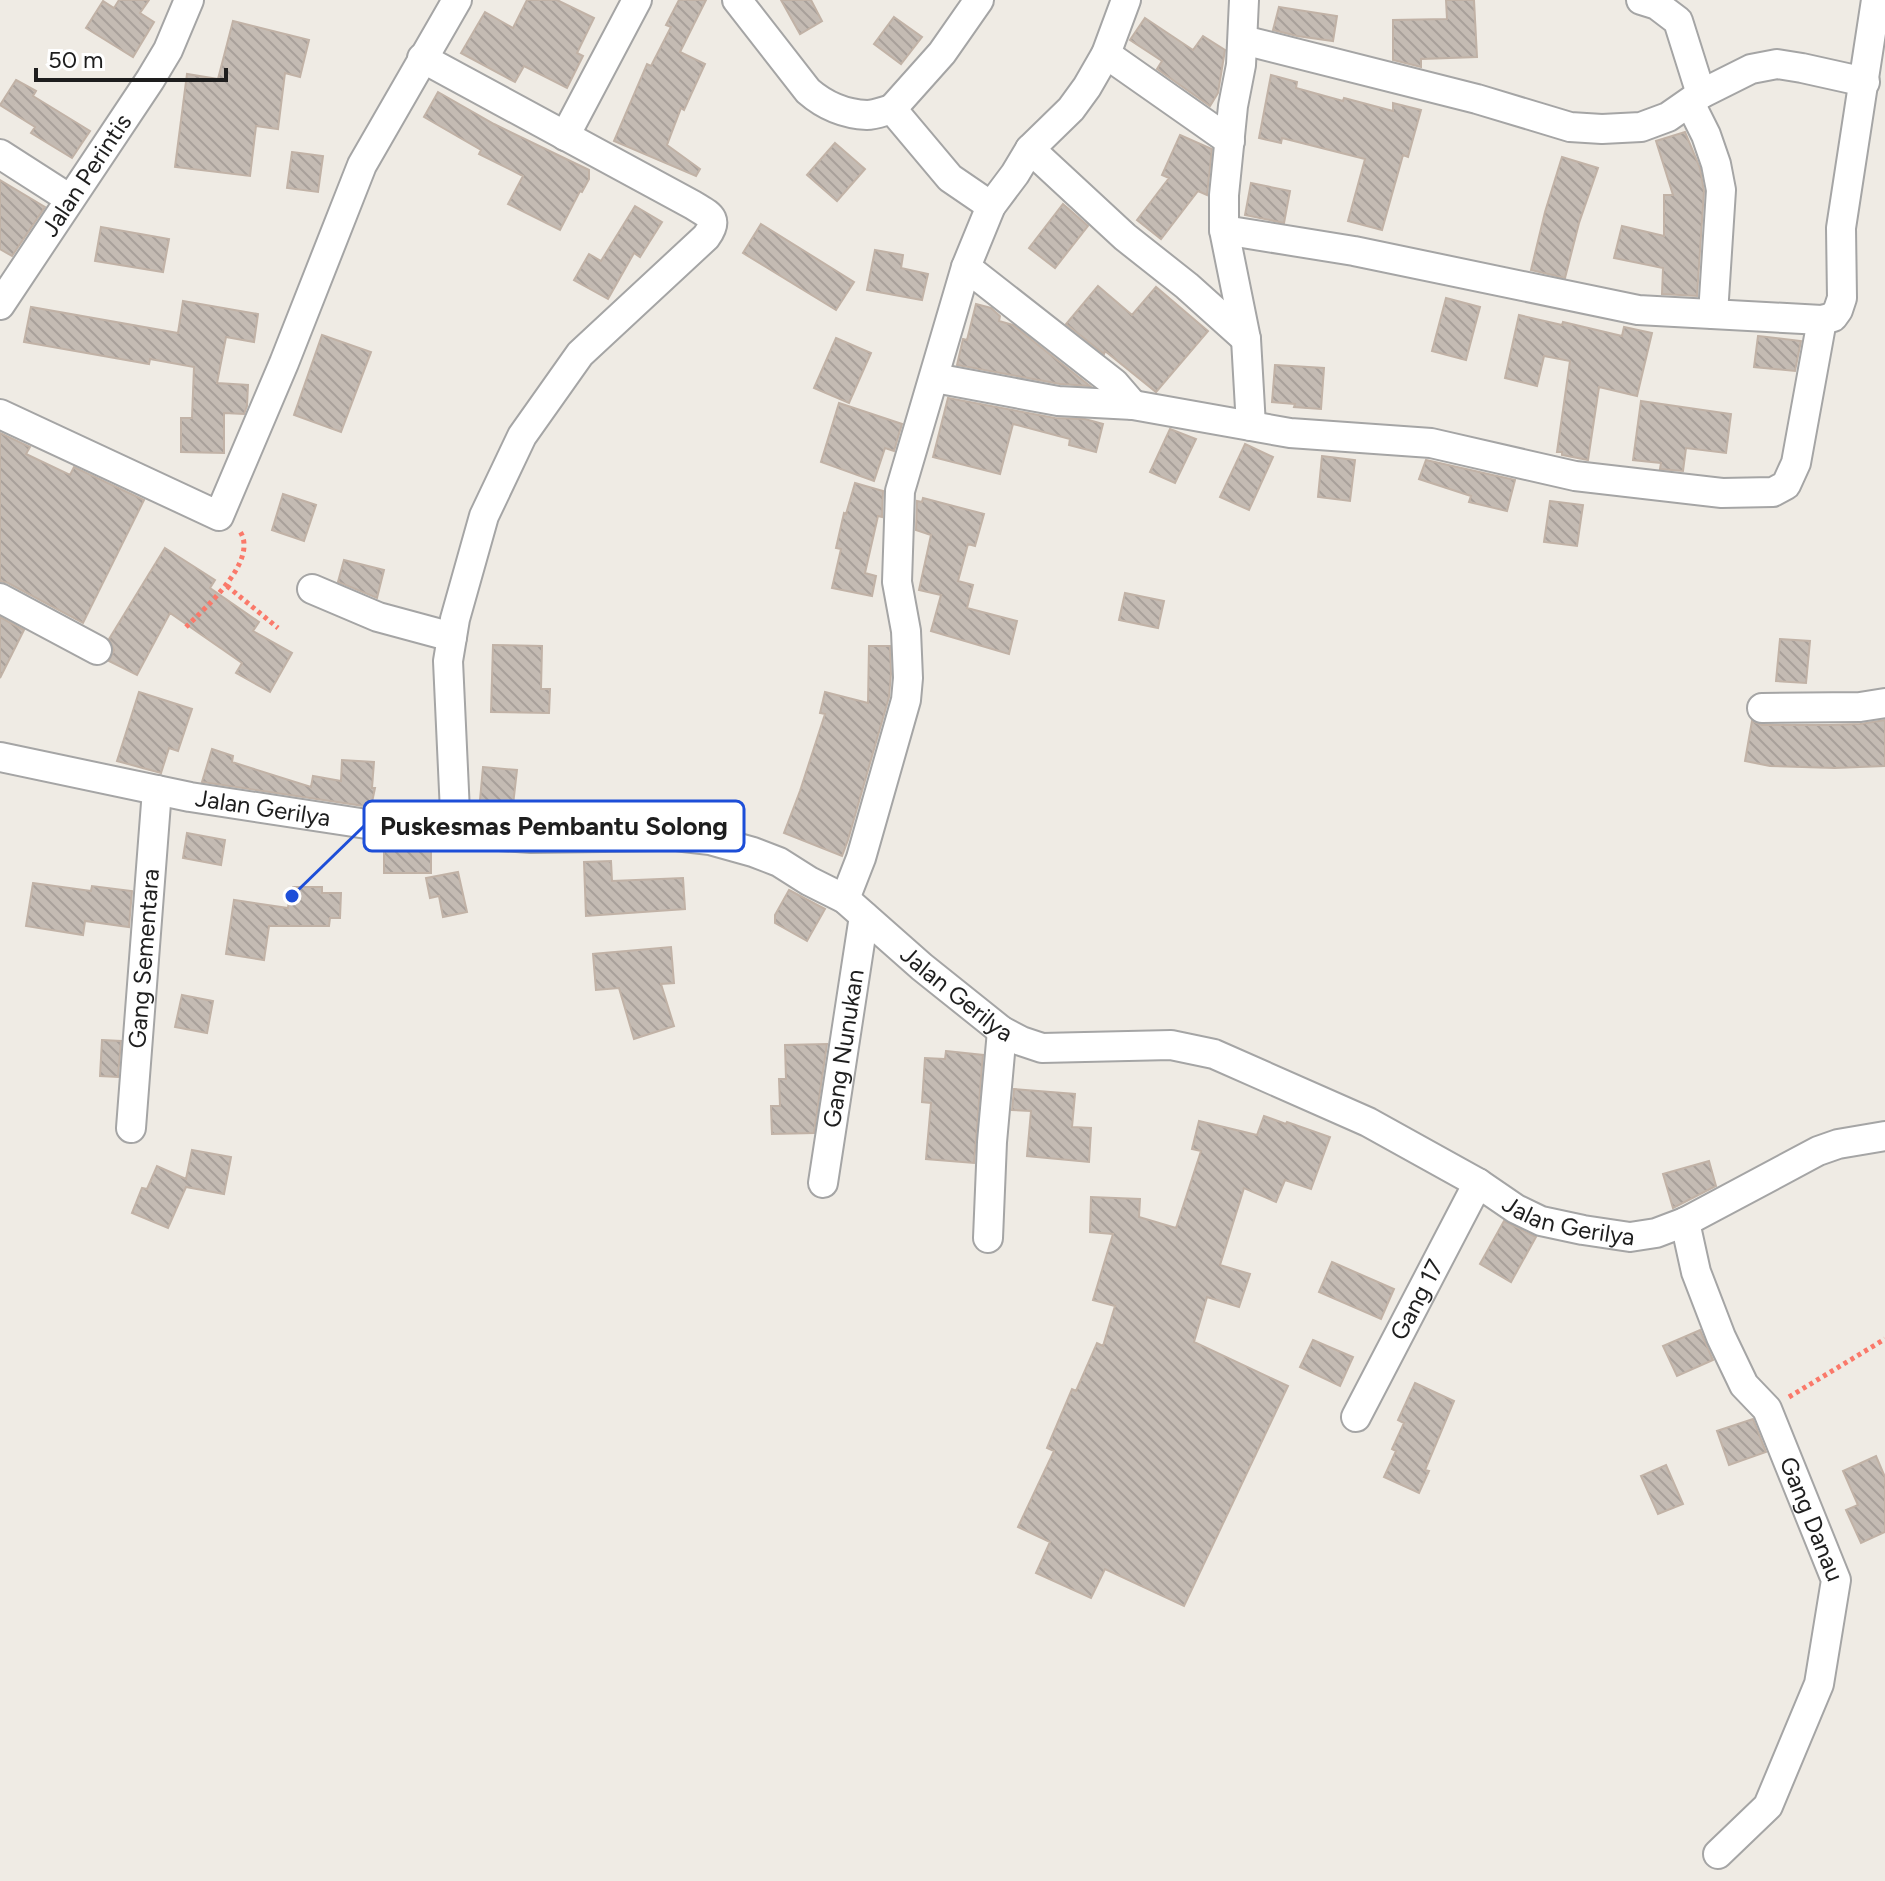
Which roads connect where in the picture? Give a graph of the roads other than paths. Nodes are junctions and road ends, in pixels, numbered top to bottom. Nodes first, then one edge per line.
1 (189, 0) edge
2 (457, 0) edge
3 (637, 0) edge
4 (737, 0) edge
5 (979, 0) edge
6 (1126, 0) edge
7 (1244, 0) edge
8 (1876, 0) edge
9 (1651, 2) edge
10 (1243, 40) junction
11 (1106, 54) junction
12 (422, 58) junction
13 (1865, 82) junction
14 (1695, 98) junction
15 (892, 109) junction
16 (565, 136) junction
17 (1230, 141) junction
18 (1030, 149) junction
19 (0, 154) edge
20 (70, 199) junction
21 (991, 206) junction
22 (1224, 230) junction
23 (966, 267) junction
24 (0, 305) edge
25 (1713, 314) junction
26 (1822, 320) junction
27 (1246, 339) junction
28 (935, 378) junction
29 (1133, 405) junction
30 (0, 414) edge
31 (1251, 426) junction
32 (312, 589) dead end
33 (0, 598) edge
34 (452, 637) junction
35 (97, 650) dead end
36 (1885, 703) edge
37 (1762, 708) dead end
38 (0, 757) edge
39 (157, 790) junction
40 (456, 834) junction
41 (855, 907) junction
42 (1002, 1031) junction
43 (131, 1128) dead end
44 (1885, 1136) edge
45 (823, 1183) dead end
46 (1478, 1183) junction
47 (1685, 1222) junction
48 (988, 1238) dead end
49 (1356, 1417) dead end
50 (1718, 1854) dead end

1 - 20 street, Jalan Perintis
2 - 12 street
3 - 16 street
4 - 15 street
5 - 15 street
6 - 11 street, Gang Nunukan
7 - 10 street
8 - 13 street
9 - 14 street
10 - 14 street
10 - 17 street
11 - 17 street
11 - 18 street, Gang Nunukan
12 - 16 street
12 - 30 street
13 - 14 street
13 - 26 street
14 - 25 street
15 - 21 street
16 - 34 street
17 - 22 street
18 - 21 street, Gang Nunukan
18 - 27 street
19 - 20 street
20 - 24 street, Jalan Perintis
21 - 23 street, Gang Nunukan
22 - 25 street
22 - 27 street
23 - 28 street, Gang Nunukan
23 - 29 street
25 - 26 street
26 - 31 street
27 - 31 street
28 - 29 street
28 - 41 street, Gang Nunukan
29 - 31 street
32 - 34 street
33 - 35 street
34 - 40 street
36 - 37 street
38 - 39 street, Jalan Gerilya
39 - 40 street, Jalan Gerilya
39 - 43 street, Gang Sementara
40 - 41 street, Jalan Gerilya
41 - 42 street, Jalan Gerilya
41 - 45 street, Gang Nunukan
42 - 46 street, Jalan Gerilya
42 - 48 street
44 - 47 street, Jalan Gerilya
46 - 47 street, Jalan Gerilya
46 - 49 street, Gang 17
47 - 50 street, Gang Danau

